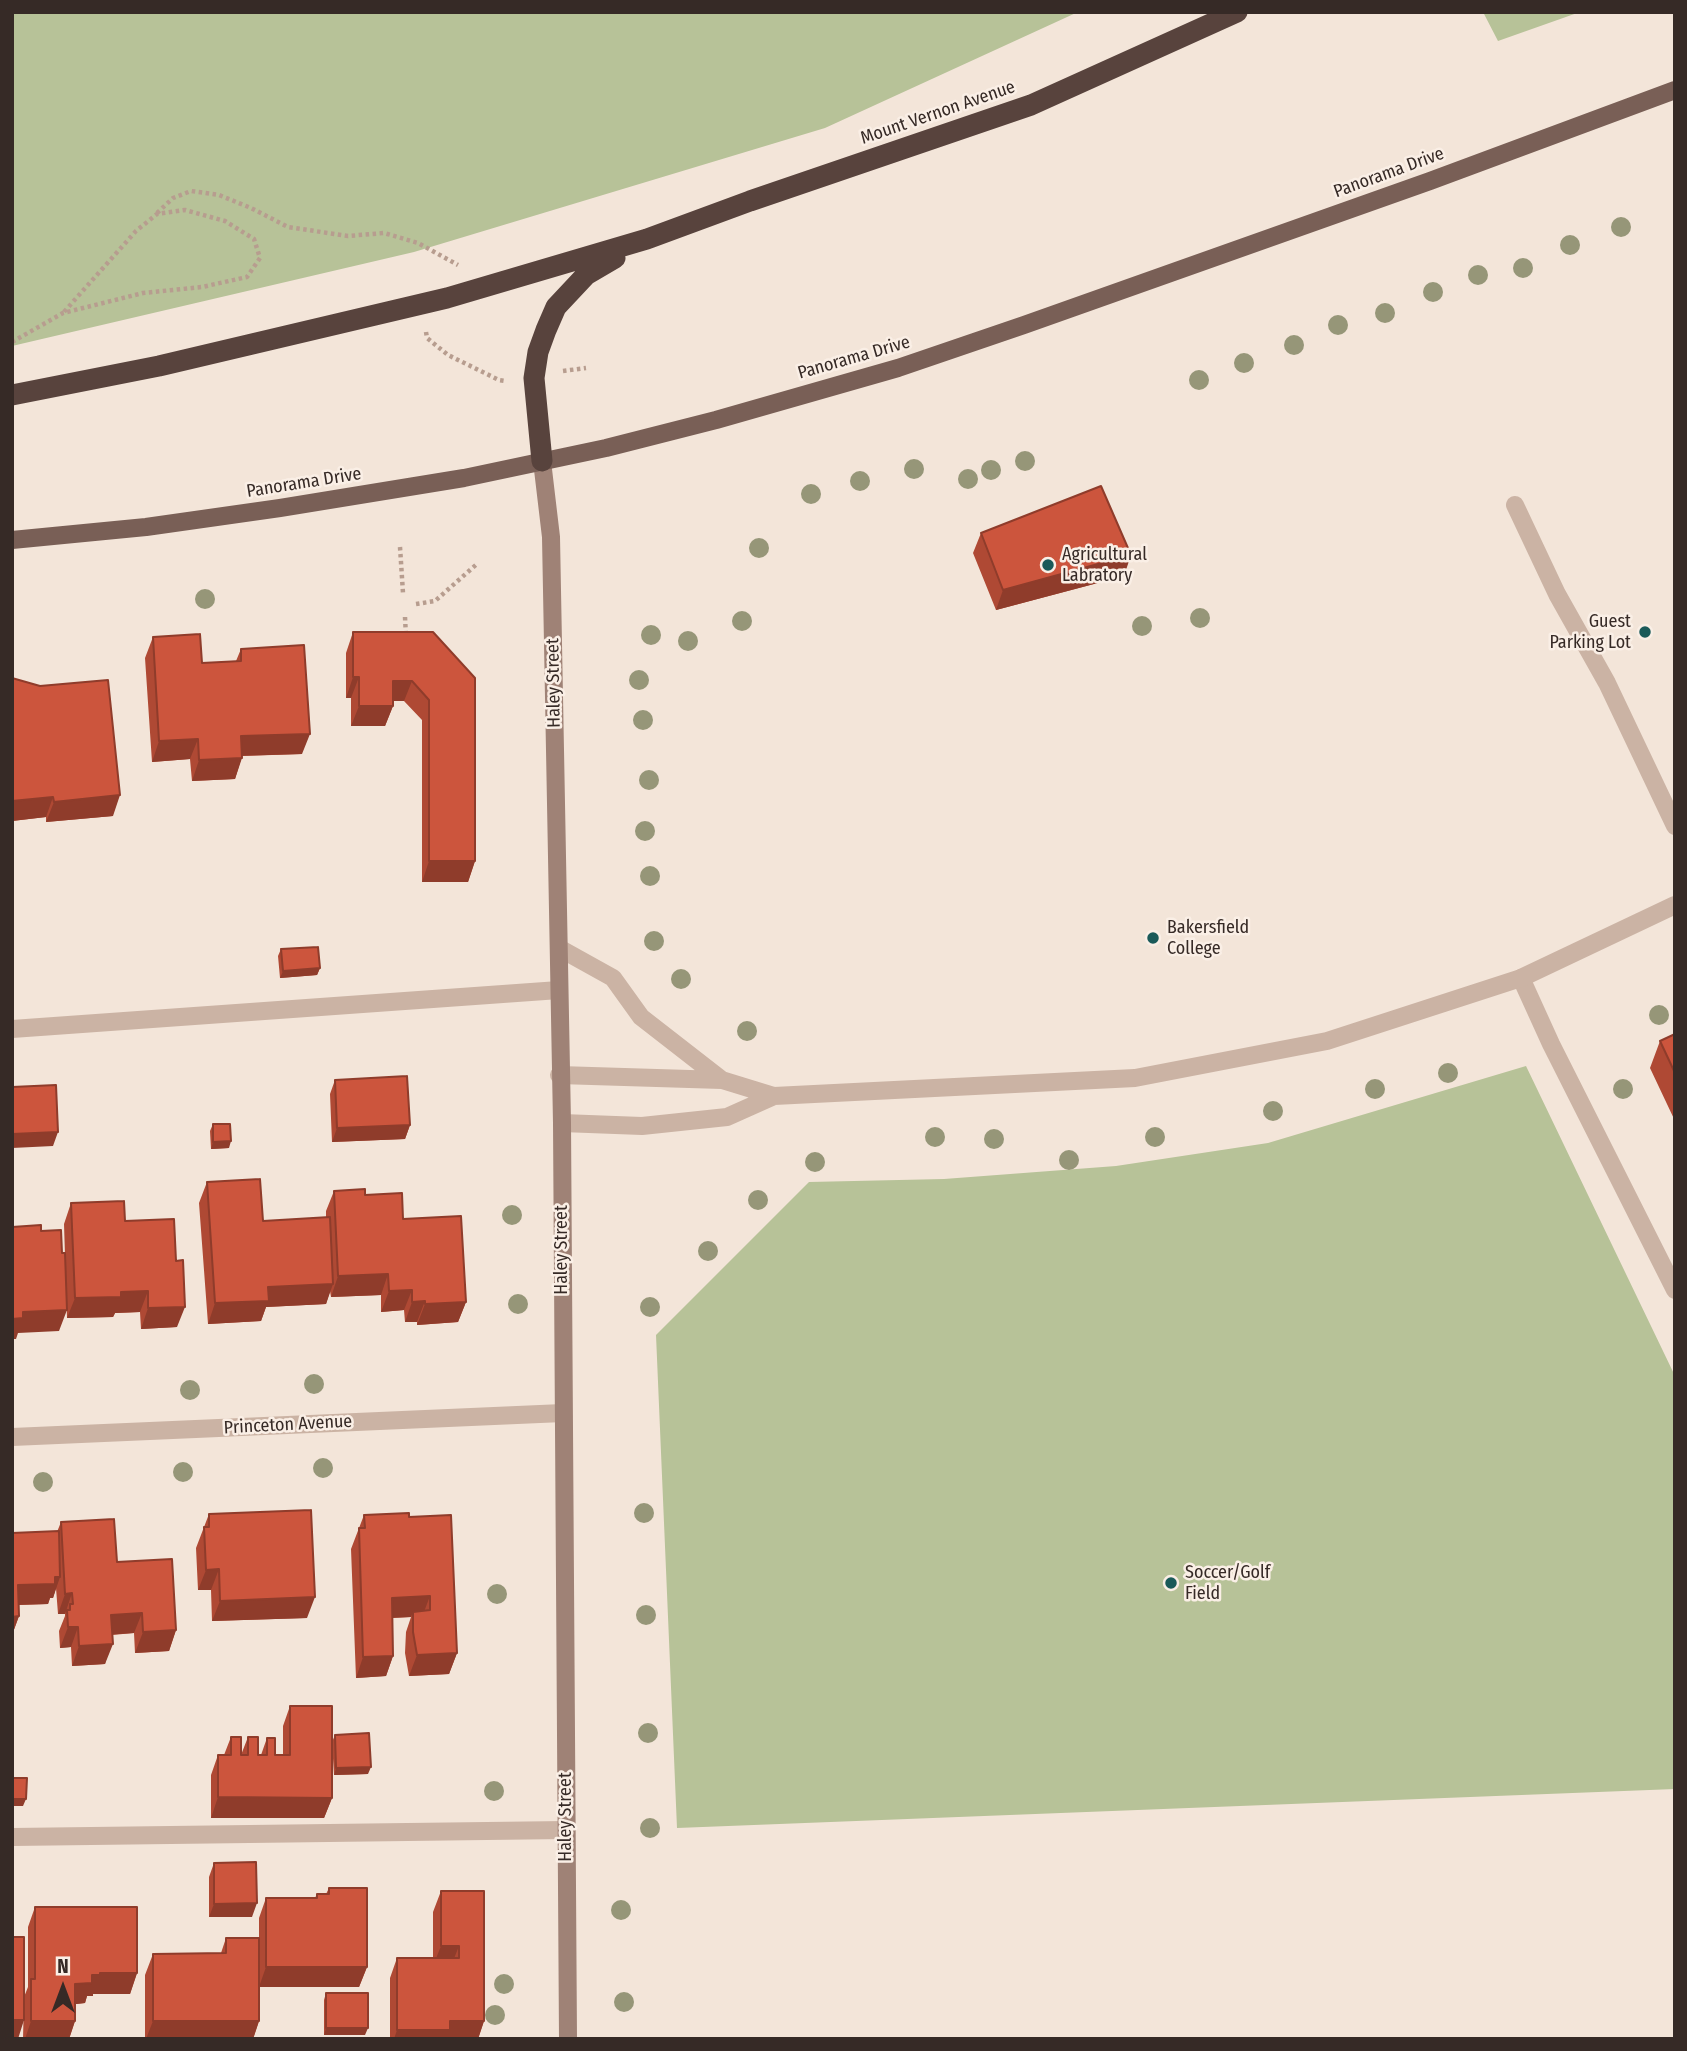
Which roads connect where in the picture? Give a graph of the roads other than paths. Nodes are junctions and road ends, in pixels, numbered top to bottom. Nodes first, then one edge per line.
1 (1237, 12) edge
2 (1675, 90) edge
3 (647, 239) junction
4 (12, 395) edge
5 (542, 461) junction
6 (1515, 505) dead end
7 (12, 540) edge
8 (1675, 826) edge
9 (1675, 905) edge
10 (559, 948) junction
11 (1521, 978) junction
12 (559, 990) junction
13 (12, 1029) edge
14 (559, 1075) junction
15 (722, 1080) junction
16 (774, 1096) junction
17 (562, 1123) junction
18 (1675, 1290) edge
19 (563, 1413) junction
20 (12, 1437) edge
21 (566, 1830) junction
22 (12, 1837) edge
23 (568, 2039) edge

1 - 3 highway, Mount Vernon Avenue
2 - 5 main road, Panorama Drive
3 - 4 highway
3 - 5 highway
5 - 7 main road, Panorama Drive
5 - 10 street, Haley Street
6 - 8 street
9 - 11 street
10 - 12 street, Haley Street
10 - 15 street
11 - 16 street
11 - 18 street
12 - 13 street
12 - 14 street, Haley Street
14 - 15 street
14 - 17 street, Haley Street
15 - 16 street
16 - 17 street
17 - 19 street, Haley Street
19 - 20 street, Princeton Avenue
19 - 21 street, Haley Street
21 - 22 street
21 - 23 street, Haley Street

